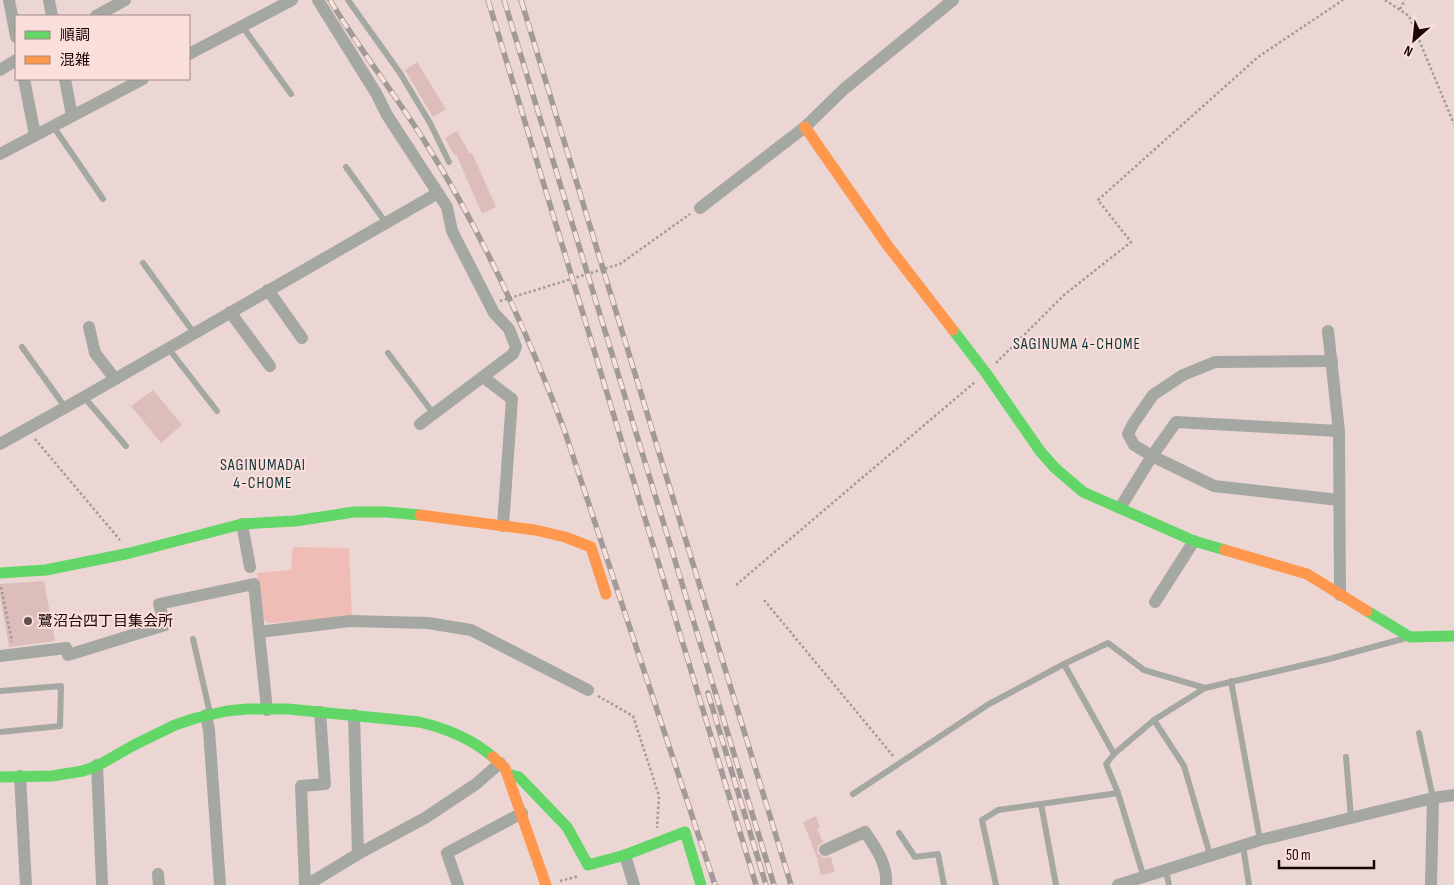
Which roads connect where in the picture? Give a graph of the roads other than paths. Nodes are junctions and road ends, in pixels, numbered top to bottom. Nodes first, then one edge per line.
1 (9, 0) edge
2 (49, 0) edge
3 (125, 0) edge
4 (292, 0) edge
5 (318, 0) edge
6 (348, 0) edge
7 (953, 0) edge
8 (52, 15) edge
9 (98, 15) edge
10 (242, 26) junction
11 (15, 32) edge
12 (190, 53) edge
13 (15, 61) edge
14 (0, 70) edge
15 (24, 80) edge
16 (65, 80) edge
17 (141, 80) edge
18 (291, 94) dead end
19 (72, 116) junction
20 (53, 126) junction
21 (805, 127) junction
22 (35, 135) junction
23 (0, 154) edge
24 (449, 162) dead end
25 (346, 167) dead end
26 (438, 194) junction
27 (102, 199) dead end
28 (700, 208) road end
29 (386, 223) junction
30 (143, 264) dead end
31 (268, 290) junction
32 (230, 312) junction
33 (89, 327) dead end
34 (1328, 330) dead end
35 (194, 333) junction
36 (302, 338) dead end
37 (22, 348) dead end
38 (168, 348) junction
39 (388, 353) dead end
40 (1332, 361) junction
41 (270, 366) dead end
42 (483, 377) junction
43 (115, 379) junction
44 (84, 397) junction
45 (65, 407) junction
46 (217, 411) dead end
47 (433, 413) junction
48 (420, 424) dead end
49 (1339, 431) junction
50 (0, 444) edge
51 (126, 446) dead end
52 (1152, 456) junction
53 (1339, 500) junction
54 (1120, 508) junction
55 (242, 524) junction
56 (503, 526) junction
57 (1194, 541) junction
58 (250, 567) dead end
59 (0, 573) edge
60 (606, 594) dead end
61 (1340, 595) junction
62 (1155, 602) dead end
63 (259, 632) junction
64 (1454, 636) edge
65 (1410, 637) junction
66 (193, 639) dead end
67 (0, 656) edge
68 (1064, 664) junction
69 (1231, 681) junction
70 (1205, 688) junction
71 (588, 690) road end
72 (0, 691) edge
73 (267, 710) junction
74 (320, 712) junction
75 (208, 715) junction
76 (354, 715) junction
77 (1154, 720) junction
78 (0, 732) edge
79 (1419, 733) dead end
80 (1114, 754) junction
81 (1346, 757) dead end
82 (500, 762) junction
83 (97, 765) junction
84 (508, 774) junction
85 (20, 776) junction
86 (0, 777) edge
87 (1118, 793) junction
88 (853, 794) dead end
89 (1454, 795) edge
90 (1433, 798) junction
91 (1041, 804) junction
92 (522, 813) junction
93 (1351, 817) junction
94 (899, 833) dead end
95 (1260, 840) junction
96 (1244, 846) junction
97 (825, 850) dead end
98 (358, 854) junction
99 (1210, 855) junction
100 (625, 856) junction
101 (1166, 871) junction
102 (1144, 878) junction
103 (551, 884) edge
104 (26, 885) edge
105 (102, 885) edge
106 (220, 885) edge
107 (306, 885) edge
108 (458, 885) edge
109 (634, 885) edge
110 (701, 885) edge
111 (886, 885) edge
112 (944, 885) edge
113 (996, 885) edge
114 (1056, 885) edge
115 (1118, 885) edge
116 (1168, 885) edge
117 (1249, 885) edge
118 (1431, 885) edge

1 - 11 street
2 - 8 street
3 - 9 street
4 - 10 street
5 - 26 street
6 - 24 lane
7 - 21 street
10 - 12 street
10 - 18 lane
13 - 14 street
15 - 22 street
16 - 19 street
17 - 19 street
19 - 20 street
20 - 22 street
20 - 27 lane
21 - 28 street
21 - 54 street
22 - 23 street
25 - 29 lane
26 - 29 street
26 - 42 street
29 - 31 street
30 - 35 lane
31 - 32 street
31 - 36 street
32 - 35 street
32 - 41 street
33 - 43 street
34 - 40 street
35 - 38 street
37 - 45 lane
38 - 43 street
38 - 46 lane
39 - 47 lane
40 - 49 street
40 - 52 street
42 - 47 street
42 - 56 street
43 - 44 street
44 - 45 street
44 - 51 lane
45 - 50 street
47 - 48 street
49 - 52 street
49 - 53 street
52 - 53 street
52 - 54 street
53 - 61 street
54 - 57 street
55 - 56 street
55 - 58 street
55 - 59 street
56 - 60 street
57 - 61 street
57 - 62 street
61 - 65 street
63 - 67 street
63 - 71 street
63 - 73 street
64 - 65 street
65 - 69 lane
66 - 75 lane
68 - 70 lane
68 - 80 lane
68 - 88 lane
69 - 70 lane
69 - 95 lane
70 - 77 lane
72 - 78 lane
73 - 74 street
73 - 75 street
74 - 76 street
74 - 107 street
75 - 83 street
75 - 106 street
76 - 82 street
76 - 98 street
77 - 80 lane
77 - 99 lane
79 - 90 lane
80 - 87 lane
81 - 93 lane
82 - 84 street
82 - 98 street
83 - 85 street
83 - 105 street
84 - 92 street
84 - 100 street
85 - 86 street
85 - 104 street
87 - 91 lane
87 - 102 lane
89 - 90 street
90 - 93 street
90 - 118 street
91 - 113 lane
91 - 114 lane
92 - 103 street
92 - 108 street
93 - 95 street
94 - 112 lane
95 - 96 street
96 - 99 street
96 - 117 lane
97 - 111 street
98 - 107 street
99 - 101 street
100 - 109 street
100 - 110 street
101 - 102 street
101 - 116 lane
102 - 115 street

